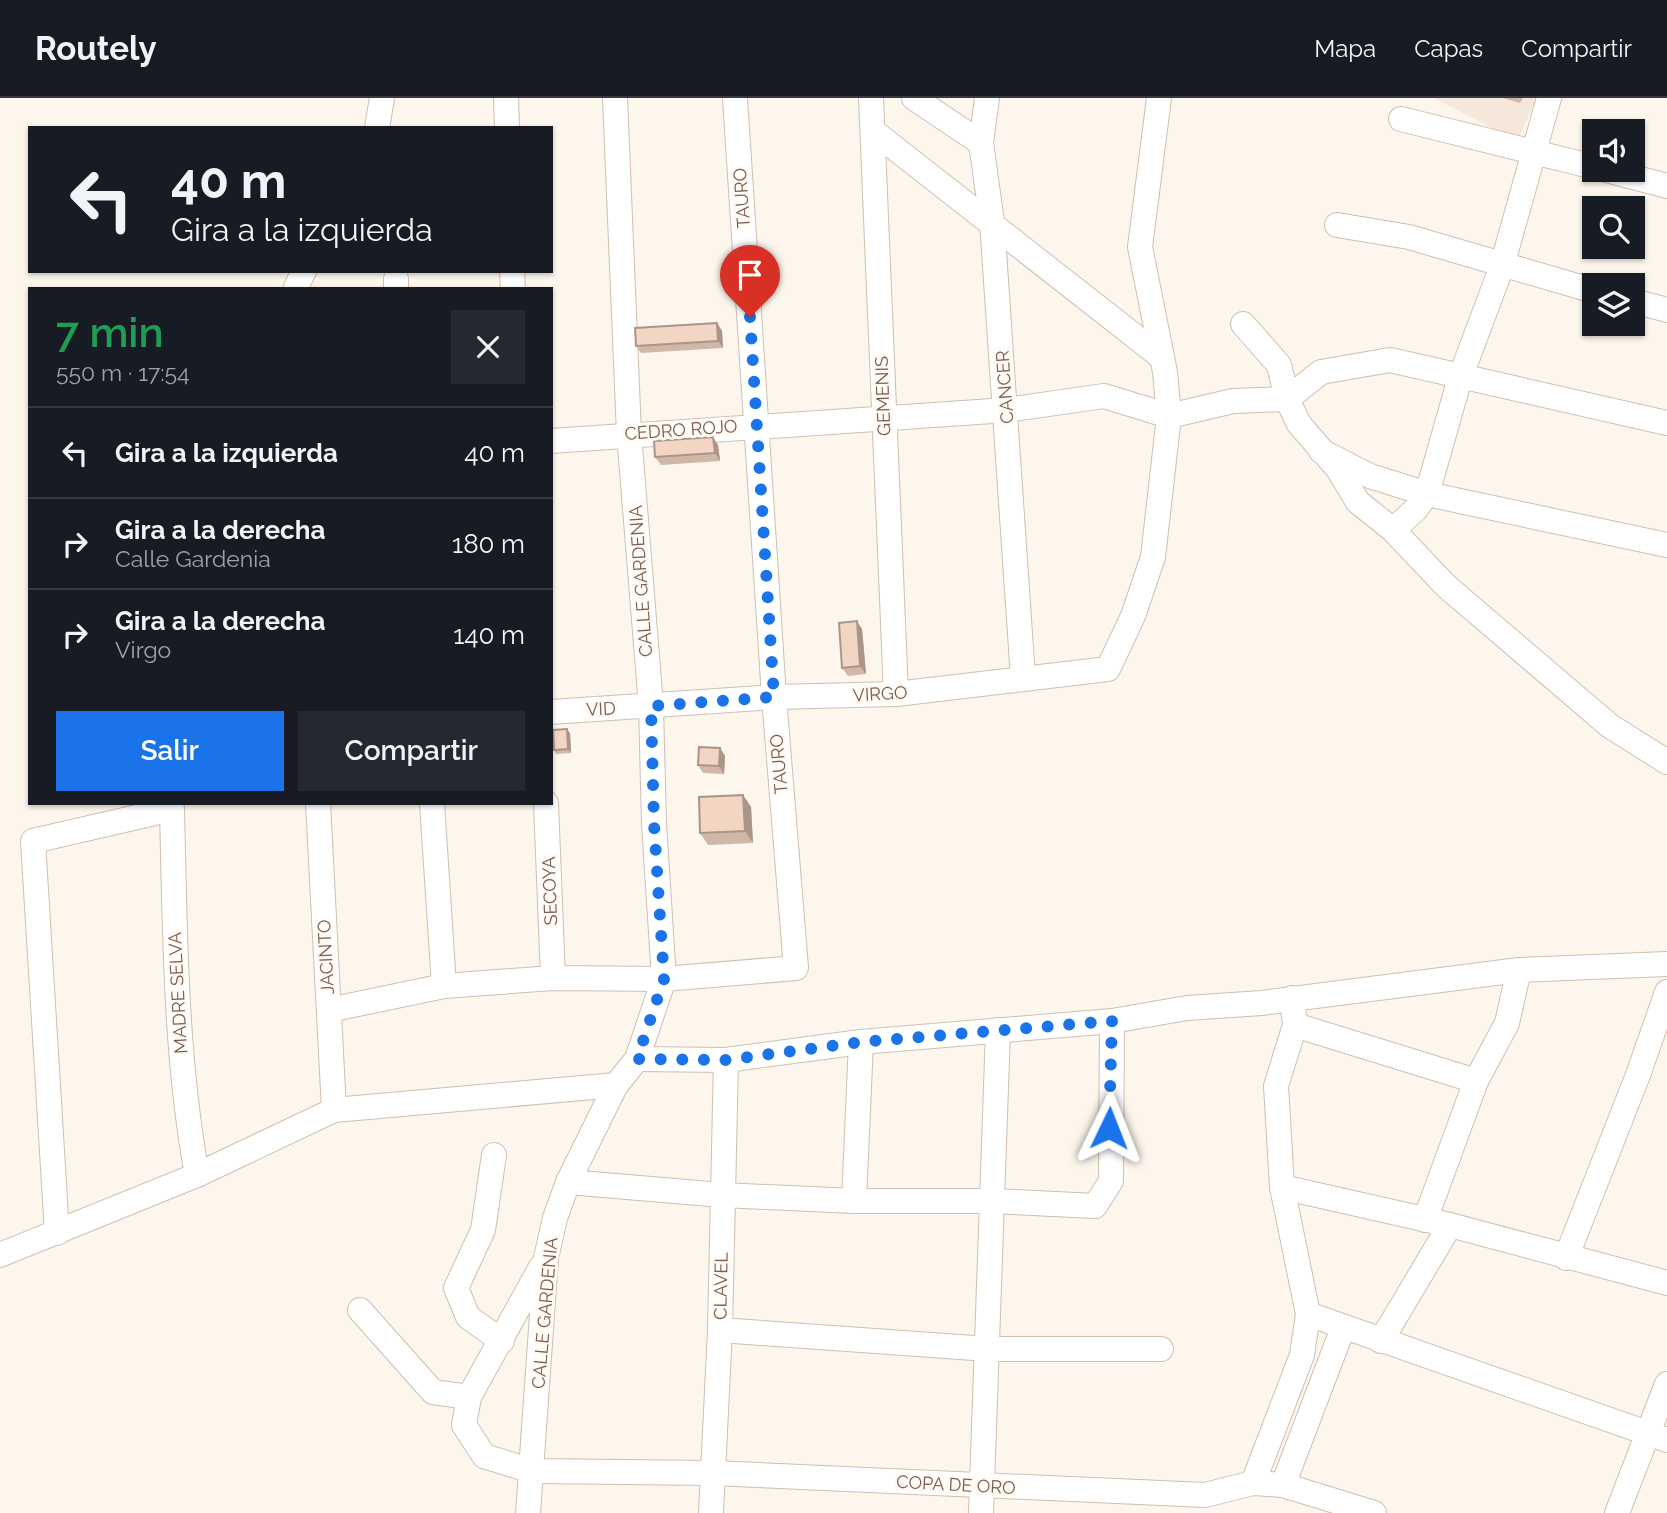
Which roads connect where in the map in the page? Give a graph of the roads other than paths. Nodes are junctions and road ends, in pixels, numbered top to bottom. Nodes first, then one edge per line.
1 (382, 98) edge
2 (506, 98) edge
3 (615, 98) edge
4 (735, 98) edge
5 (871, 98) edge
6 (914, 98) edge
7 (987, 98) edge
8 (1159, 98) edge
9 (1549, 98) edge
10 (1401, 120) dead end
11 (377, 126) edge
12 (507, 126) edge
13 (873, 131) junction
14 (981, 143) junction
15 (1532, 151) junction
16 (1582, 164) edge
17 (1645, 180) edge
18 (1667, 186) edge
19 (992, 222) junction
20 (1337, 225) dead end
21 (1502, 266) junction
22 (1582, 287) edge
23 (1645, 304) edge
24 (1667, 310) edge
25 (1243, 324) dead end
26 (1160, 356) junction
27 (1460, 378) junction
28 (1287, 399) junction
29 (1007, 410) junction
30 (1169, 416) junction
31 (883, 418) junction
32 (1667, 423) edge
33 (758, 425) junction
34 (629, 434) junction
35 (553, 441) edge
36 (1321, 451) junction
37 (1427, 494) junction
38 (1393, 530) junction
39 (1667, 545) edge
40 (1023, 678) junction
41 (896, 694) junction
42 (774, 697) junction
43 (651, 706) junction
44 (553, 712) edge
45 (1667, 762) edge
46 (318, 805) edge
47 (432, 805) edge
48 (547, 805) edge
49 (1667, 964) edge
50 (1519, 970) junction
51 (553, 978) junction
52 (664, 979) junction
53 (444, 986) junction
54 (1667, 992) edge
55 (1292, 998) junction
56 (329, 1010) junction
57 (1112, 1021) junction
58 (1296, 1025) junction
59 (998, 1030) junction
60 (861, 1042) junction
61 (637, 1059) junction
62 (726, 1060) junction
63 (1476, 1080) junction
64 (616, 1085) junction
65 (334, 1110) junction
66 (495, 1155) dead end
67 (197, 1175) junction
68 (568, 1182) junction
69 (1282, 1187) junction
70 (722, 1195) junction
71 (854, 1201) junction
72 (993, 1201) junction
73 (1425, 1220) junction
74 (1450, 1225) junction
75 (57, 1233) junction
76 (0, 1255) edge
77 (546, 1258) junction
78 (1566, 1258) junction
79 (1667, 1283) edge
80 (360, 1310) dead end
81 (1308, 1314) junction
82 (1343, 1328) junction
83 (720, 1330) junction
84 (502, 1341) junction
85 (1381, 1341) junction
86 (988, 1349) junction
87 (1161, 1349) dead end
88 (1667, 1384) edge
89 (469, 1397) junction
90 (1657, 1436) edge
91 (532, 1471) junction
92 (713, 1473) junction
93 (1253, 1483) junction
94 (1283, 1485) junction
95 (981, 1486) junction
96 (1200, 1504) edge
97 (528, 1513) edge
98 (711, 1513) edge
99 (981, 1513) edge
100 (1374, 1513) edge
101 (1617, 1513) edge

1 - 11 street
2 - 12 street
3 - 34 street, CALLE GARDENIA
4 - 33 street, TAURO
5 - 13 street, GEMENIS
6 - 14 street
7 - 14 street, CANCER
8 - 26 street
9 - 15 street
10 - 15 street
13 - 19 street
13 - 31 street, GEMENIS
14 - 19 street, CANCER
15 - 16 street
15 - 21 street
17 - 18 street
19 - 26 street
19 - 29 street, CANCER
20 - 21 street
21 - 22 street
21 - 27 street
23 - 24 street
25 - 28 street
26 - 30 street
27 - 28 street
27 - 32 street
27 - 37 street
28 - 30 street
28 - 36 street
29 - 30 street, CEDRO ROJO
29 - 31 street, CEDRO ROJO
29 - 40 street, CANCER
30 - 40 street, VIRGO
31 - 33 street, CEDRO ROJO
31 - 41 street, GEMENIS
33 - 34 street, CEDRO ROJO
33 - 42 street, TAURO
34 - 35 street, CEDRO ROJO
34 - 43 street, CALLE GARDENIA
36 - 37 street
36 - 38 street
37 - 38 street
37 - 39 street
38 - 45 street
40 - 41 street, VIRGO
41 - 42 street, VIRGO
42 - 43 street, VIRGO
42 - 52 street, TAURO
43 - 44 street, VID
43 - 52 street, CALLE GARDENIA
46 - 56 street, JACINTO
47 - 53 street
48 - 51 street, SECOYA
49 - 50 street
50 - 55 street
50 - 63 street
51 - 52 street
51 - 53 street
52 - 61 street, CALLE GARDENIA
53 - 56 street
54 - 78 street
55 - 57 street
55 - 58 street
56 - 65 street, JACINTO
57 - 59 street
57 - 72 street
58 - 63 street
58 - 69 street
59 - 60 street
59 - 72 street
60 - 62 street
60 - 71 street
61 - 62 street
61 - 64 street, CALLE GARDENIA
62 - 70 street, CLAVEL
63 - 73 street
64 - 65 street
64 - 68 street, CALLE GARDENIA
65 - 67 street
66 - 84 street
67 - 75 street
67 - 75 street, MADRE SELVA
68 - 70 street
68 - 77 street, CALLE GARDENIA
69 - 73 street
69 - 81 street
70 - 71 street
70 - 83 street, CLAVEL
71 - 72 street
72 - 86 street
73 - 74 street
74 - 78 street
74 - 85 street
75 - 76 street
77 - 84 street
77 - 91 street, CALLE GARDENIA
78 - 79 street
80 - 89 street
81 - 82 street
81 - 93 street
82 - 85 street
82 - 94 street
83 - 86 street
83 - 92 street, CLAVEL
84 - 89 street
85 - 90 street
86 - 87 street
86 - 95 street
88 - 90 street
89 - 91 street, COPA DE ORO
90 - 101 street
91 - 92 street, COPA DE ORO
91 - 97 street, CALLE GARDENIA
92 - 95 street, COPA DE ORO
92 - 98 street, CLAVEL
93 - 94 street, COPA DE ORO
93 - 96 street, COPA DE ORO
94 - 100 street, COPA DE ORO
95 - 96 street, COPA DE ORO
95 - 99 street

